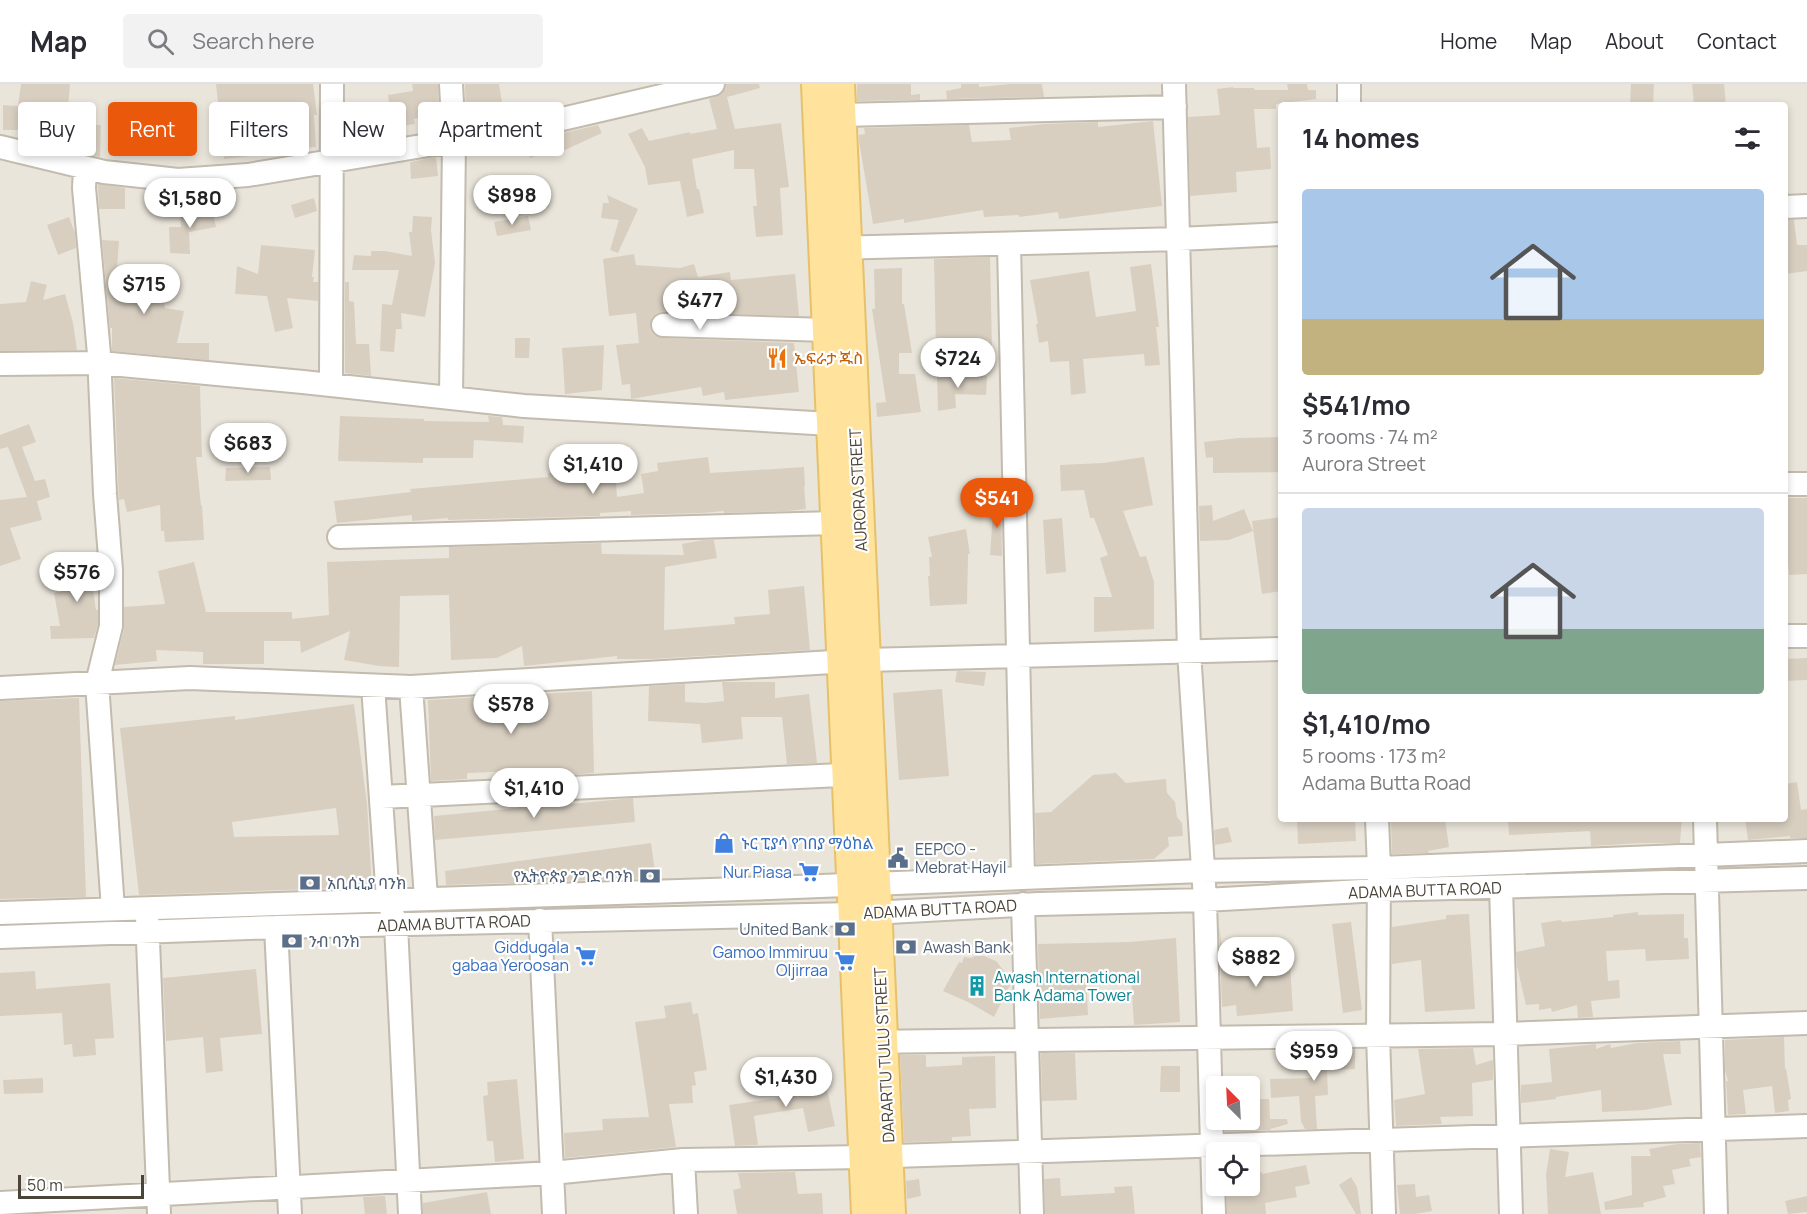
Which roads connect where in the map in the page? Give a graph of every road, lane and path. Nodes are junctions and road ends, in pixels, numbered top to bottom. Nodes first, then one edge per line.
1 (332, 84) edge
2 (451, 84) edge
3 (714, 84) edge
4 (816, 84) edge
5 (840, 84) edge
6 (1174, 84) edge
7 (1349, 84) edge
8 (452, 102) edge
9 (1350, 102) edge
10 (1175, 107) junction
11 (841, 115) junction
12 (564, 119) edge
13 (0, 147) edge
14 (418, 147) edge
15 (454, 156) edge
16 (333, 162) junction
17 (85, 168) junction
18 (1807, 206) edge
19 (1788, 207) edge
20 (1278, 234) edge
21 (1179, 239) junction
22 (1009, 244) junction
23 (835, 248) junction
24 (663, 325) dead end
25 (839, 329) junction
26 (100, 363) junction
27 (0, 364) edge
28 (331, 385) junction
29 (451, 398) junction
30 (843, 424) junction
31 (1788, 484) edge
32 (1807, 484) edge
33 (848, 521) junction
34 (339, 537) dead end
35 (1788, 636) edge
36 (1807, 636) edge
37 (1278, 649) edge
38 (1189, 651) junction
39 (1018, 656) junction
40 (854, 660) junction
41 (96, 683) junction
42 (373, 686) junction
43 (411, 687) junction
44 (0, 688) edge
45 (859, 775) junction
46 (419, 796) junction
47 (381, 797) junction
48 (1377, 822) edge
49 (1705, 822) edge
50 (1807, 851) edge
51 (1706, 855) junction
52 (1202, 871) junction
53 (1023, 878) junction
54 (1807, 878) edge
55 (1379, 879) junction
56 (1706, 882) junction
57 (1501, 887) junction
58 (426, 898) junction
59 (867, 898) junction
60 (388, 899) junction
61 (1205, 900) junction
62 (1023, 904) junction
63 (146, 908) junction
64 (113, 909) junction
65 (0, 913) edge
66 (540, 920) junction
67 (396, 925) junction
68 (276, 927) junction
69 (147, 931) junction
70 (0, 937) edge
71 (1807, 1023) edge
72 (1711, 1026) junction
73 (1505, 1034) junction
74 (1378, 1036) junction
75 (1209, 1038) junction
76 (1027, 1040) junction
77 (871, 1042) junction
78 (1807, 1126) edge
79 (1714, 1129) junction
80 (1508, 1136) junction
81 (1382, 1140) junction
82 (1212, 1142) edge
83 (1260, 1144) edge
84 (1206, 1145) edge
85 (1030, 1151) junction
86 (876, 1156) junction
87 (683, 1160) junction
88 (552, 1173) junction
89 (408, 1181) junction
90 (289, 1187) junction
91 (1213, 1196) edge
92 (0, 1203) edge
93 (158, 1204) edge
94 (290, 1214) edge
95 (410, 1214) edge
96 (554, 1214) edge
97 (686, 1214) edge
98 (866, 1214) edge
99 (891, 1214) edge
100 (1032, 1214) edge
101 (1214, 1214) edge
102 (1384, 1214) edge
103 (1511, 1214) edge
104 (1716, 1214) edge

1 - 16 street
2 - 8 street
3 - 12 street
4 - 23 main road, AURORA STREET
5 - 11 main road, AURORA STREET
6 - 10 street
7 - 9 street
10 - 11 street
10 - 21 street
11 - 23 main road, AURORA STREET
13 - 17 street
14 - 16 street
15 - 29 street
16 - 17 street
16 - 28 street
17 - 26 street
18 - 19 street
20 - 21 street
21 - 22 street
21 - 38 street
22 - 23 street
22 - 39 street
23 - 25 main road, AURORA STREET
24 - 25 street
25 - 30 main road, AURORA STREET
26 - 27 street
26 - 28 street
26 - 41 street
28 - 29 street
29 - 30 street
30 - 33 main road, AURORA STREET
31 - 32 street
33 - 34 street
33 - 40 main road, AURORA STREET
35 - 36 street
37 - 38 street
38 - 39 street
38 - 52 street
39 - 40 street
39 - 53 street
40 - 43 street
40 - 45 main road, AURORA STREET
41 - 42 street
41 - 44 street
41 - 64 street
42 - 43 street
42 - 47 street
43 - 46 street
45 - 46 street
45 - 59 main road, AURORA STREET
46 - 47 street
46 - 58 street
47 - 60 street
48 - 55 street
49 - 51 street
50 - 51 street, ADAMA BUTTA ROAD
51 - 55 street, ADAMA BUTTA ROAD
51 - 56 street
52 - 53 street, ADAMA BUTTA ROAD
52 - 55 street, ADAMA BUTTA ROAD
52 - 61 street
53 - 59 street, ADAMA BUTTA ROAD
54 - 56 street, ADAMA BUTTA ROAD
55 - 57 street, ADAMA BUTTA ROAD
55 - 61 street, ADAMA BUTTA ROAD
55 - 74 street
56 - 57 street, ADAMA BUTTA ROAD
56 - 72 street
57 - 73 street
58 - 59 street, ADAMA BUTTA ROAD
58 - 60 street, ADAMA BUTTA ROAD
59 - 62 street, ADAMA BUTTA ROAD
59 - 66 street, ADAMA BUTTA ROAD
59 - 77 main road, DARARTU TULU STREET
60 - 63 street, ADAMA BUTTA ROAD
60 - 67 street
61 - 62 street, ADAMA BUTTA ROAD
61 - 75 street
62 - 76 street
63 - 64 street, ADAMA BUTTA ROAD
63 - 69 street
64 - 65 street, ADAMA BUTTA ROAD
66 - 67 street, ADAMA BUTTA ROAD
66 - 88 street
67 - 68 street, ADAMA BUTTA ROAD
67 - 89 street
68 - 69 street, ADAMA BUTTA ROAD
68 - 90 street
69 - 70 street, ADAMA BUTTA ROAD
69 - 93 street
71 - 72 street
72 - 73 street
72 - 79 street
73 - 74 street
73 - 80 street
74 - 75 street
74 - 81 street
75 - 76 street
75 - 82 street
76 - 77 street
76 - 85 street
77 - 86 main road, DARARTU TULU STREET
78 - 79 street
79 - 80 street
79 - 104 street
80 - 81 street
80 - 103 street
81 - 83 street
81 - 102 street
84 - 85 street
85 - 86 street
85 - 100 street
86 - 87 street
86 - 98 main road, DARARTU TULU STREET
86 - 99 main road, DARARTU TULU STREET
87 - 88 street
87 - 97 street
88 - 89 street
88 - 96 street
89 - 90 street
89 - 95 street
90 - 93 street
90 - 94 street
91 - 101 street
92 - 93 street

